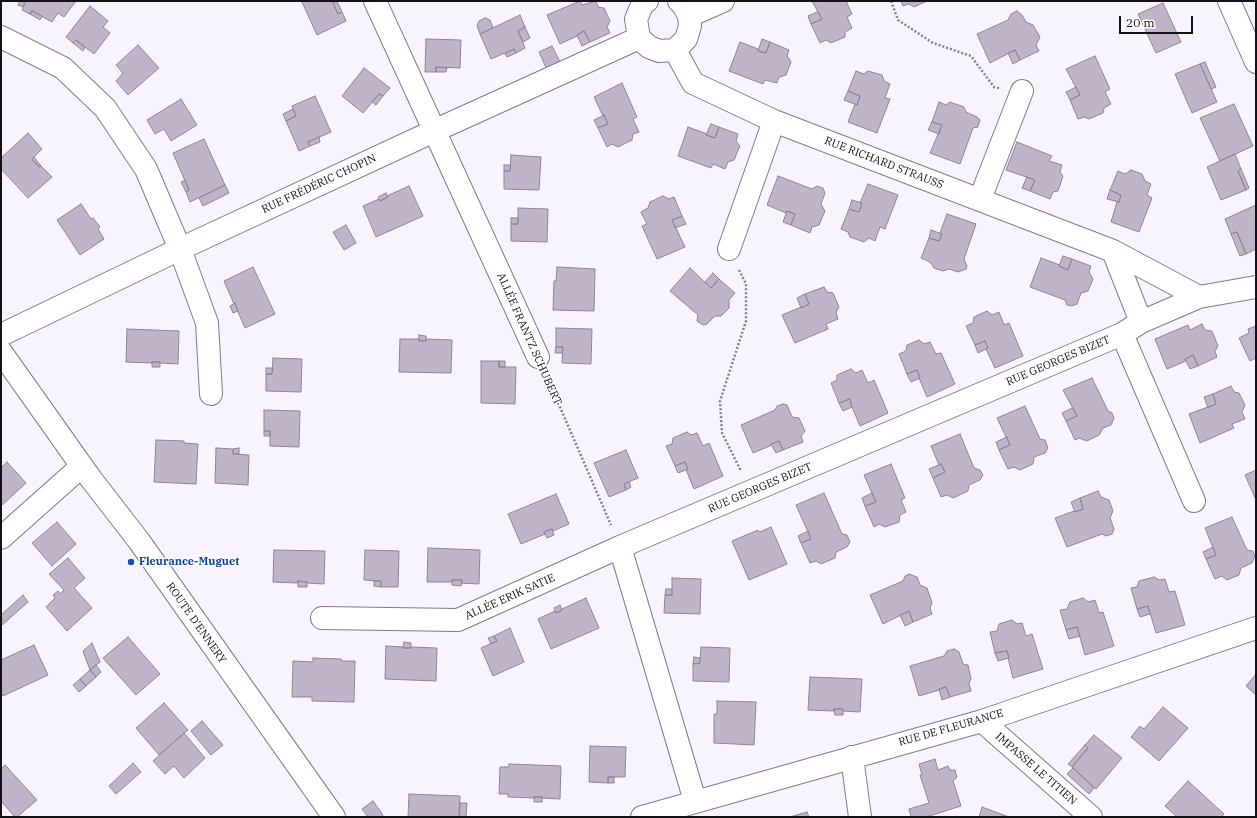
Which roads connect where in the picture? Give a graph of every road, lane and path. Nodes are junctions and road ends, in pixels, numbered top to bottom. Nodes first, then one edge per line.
1 (375, 1) edge
2 (648, 1) edge
3 (723, 1) edge
4 (890, 1) edge
5 (1229, 1) edge
6 (684, 9) edge
7 (1, 37) edge
8 (639, 38) junction
9 (675, 50) junction
10 (1256, 62) edge
11 (1022, 91) joint
12 (774, 121) junction
13 (434, 131) junction
14 (980, 199) junction
15 (180, 249) junction
16 (729, 249) joint
17 (1113, 251) junction
18 (1256, 287) edge
19 (1199, 297) junction
20 (1142, 322) junction
21 (1122, 334) junction
22 (1, 335) edge
23 (1, 352) edge
24 (538, 357) joint
25 (211, 394) dead end
26 (82, 466) junction
27 (751, 492) junction
28 (1194, 501) dead end
29 (1, 538) edge
30 (620, 547) junction
31 (322, 618) dead end
32 (1256, 628) edge
33 (982, 721) junction
34 (852, 757) junction
35 (694, 801) junction
36 (334, 817) edge
37 (642, 817) edge
38 (860, 817) edge
39 (1091, 817) edge

1 - 13 street, ALLÉE FRANTZ SCHUBERT
2 - 8 street
3 - 6 street
4 - 11 path
5 - 10 street
6 - 9 street
7 - 15 street
8 - 9 street
8 - 13 street, RUE FRÉDÉRIC CHOPIN
9 - 12 street, RUE RICHARD STRAUSS
11 - 14 street
12 - 14 street, RUE RICHARD STRAUSS
12 - 16 street
13 - 15 street, RUE FRÉDÉRIC CHOPIN
13 - 24 street, ALLÉE FRANTZ SCHUBERT
14 - 17 street, RUE RICHARD STRAUSS
15 - 22 street, RUE FRÉDÉRIC CHOPIN
15 - 25 street
16 - 27 path
17 - 19 street, RUE RICHARD STRAUSS
17 - 20 street
18 - 19 street
19 - 20 street, RUE GEORGES BIZET
20 - 21 street, RUE GEORGES BIZET
21 - 27 street, RUE GEORGES BIZET
21 - 28 street
23 - 26 street, ROUTE D'ENNERY
24 - 30 path, ALLÉE FRANTZ SCHUBERT
26 - 29 street
26 - 36 street, ROUTE D'ENNERY
27 - 30 street, RUE GEORGES BIZET
30 - 31 street, ALLÉE ERIK SATIE
30 - 35 street
32 - 33 street, RUE DE FLEURANCE
33 - 34 street, RUE DE FLEURANCE
33 - 39 street, IMPASSE LE TITIEN
34 - 35 street, RUE DE FLEURANCE
34 - 38 street
35 - 37 street, RUE DE FLEURANCE

